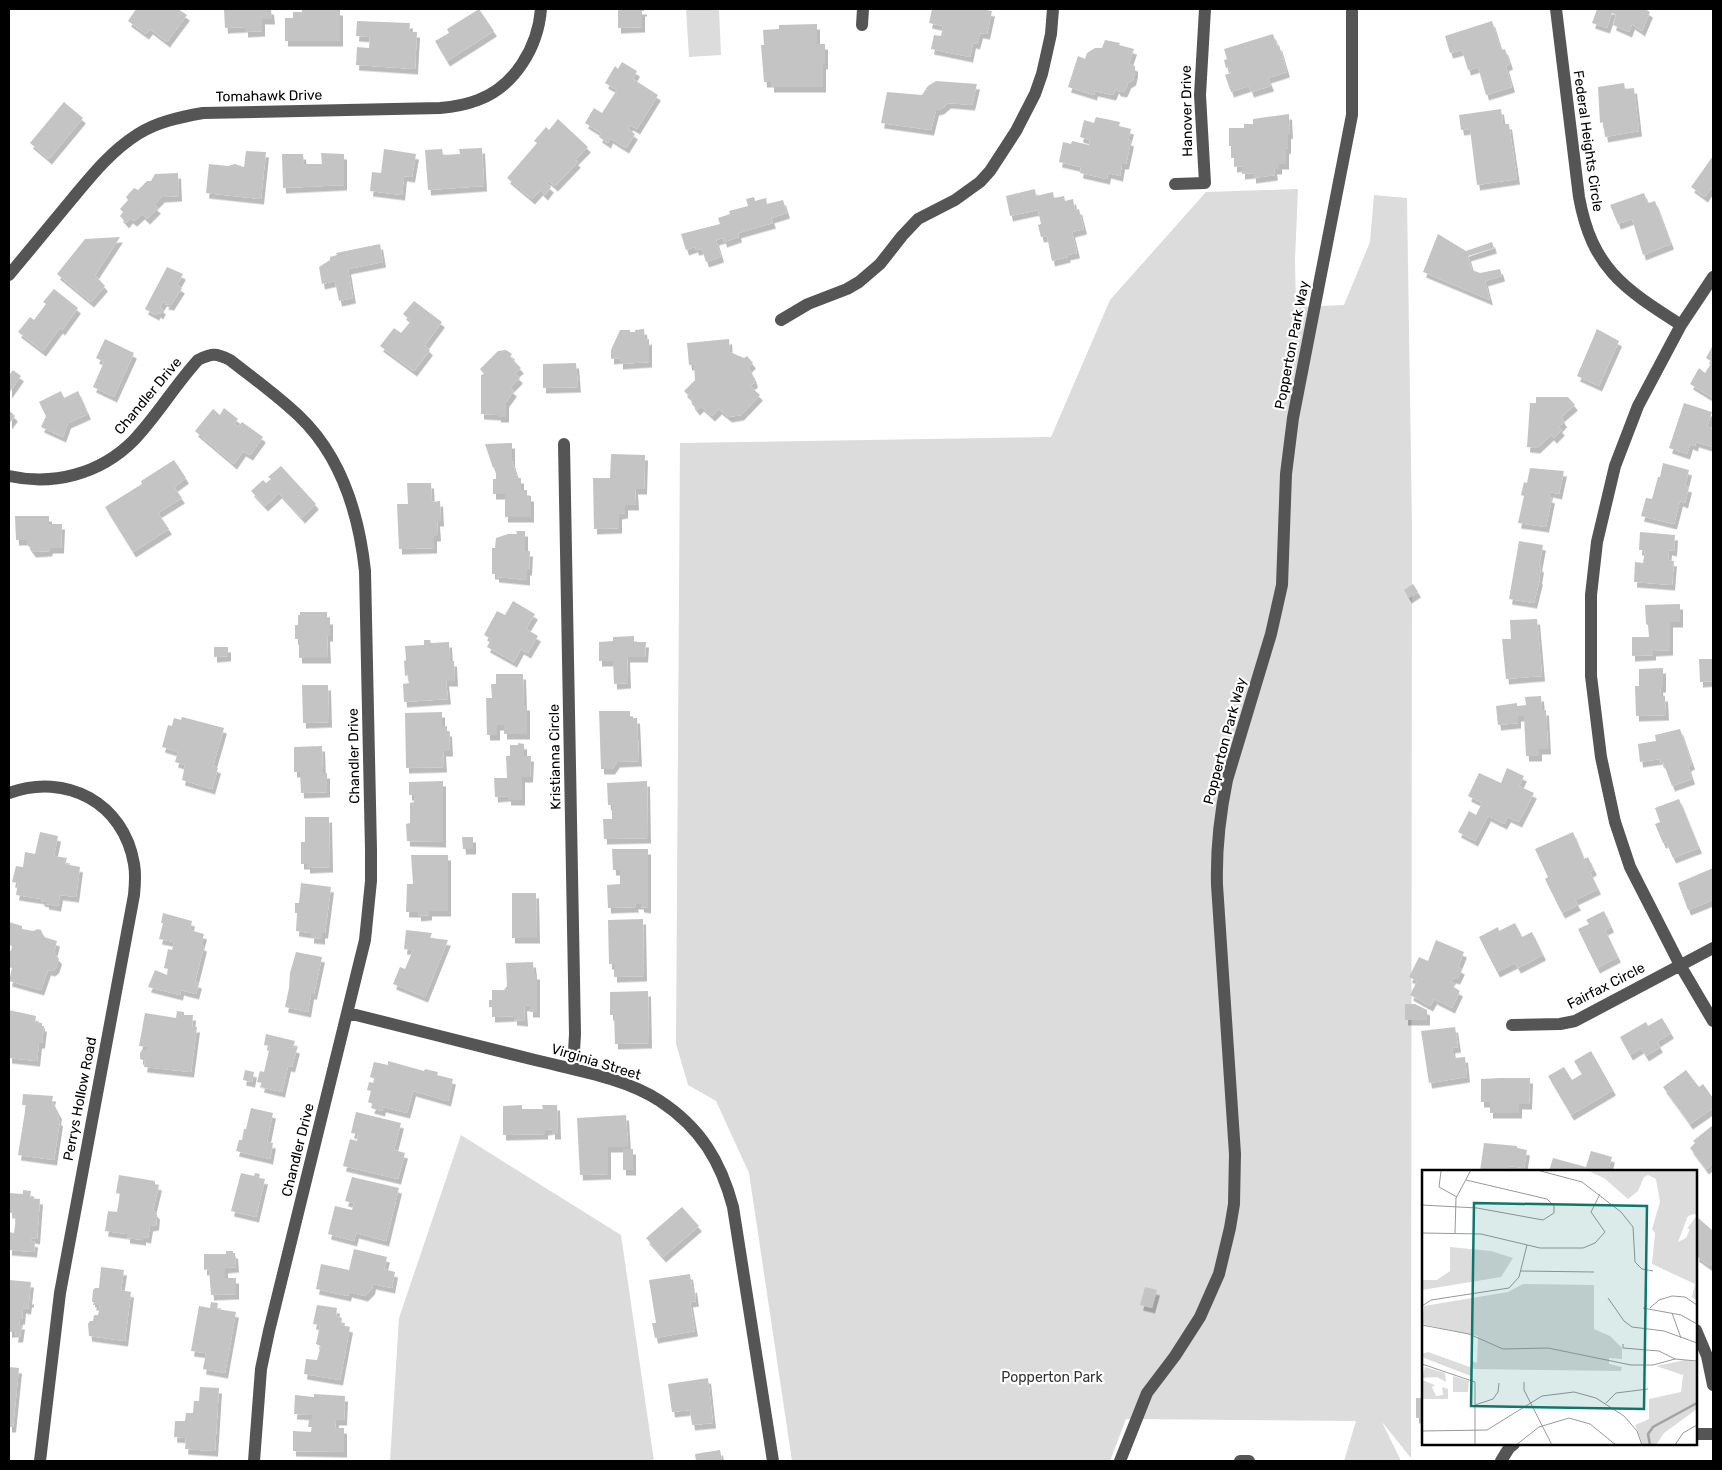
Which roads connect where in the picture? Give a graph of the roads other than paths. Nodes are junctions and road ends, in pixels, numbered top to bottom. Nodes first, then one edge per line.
1 (541, 9) edge
2 (863, 9) edge
3 (1052, 9) edge
4 (1205, 9) edge
5 (1352, 9) edge
6 (1556, 9) edge
7 (862, 25) dead end
8 (1175, 184) dead end
9 (9, 275) edge
10 (1713, 276) edge
11 (781, 320) dead end
12 (1681, 325) junction
13 (564, 444) dead end
14 (9, 476) edge
15 (9, 793) edge
16 (1713, 948) edge
17 (1680, 965) junction
18 (348, 1013) junction
19 (1713, 1021) edge
20 (1512, 1025) dead end
21 (573, 1069) junction
22 (1697, 1332) edge
23 (1713, 1385) edge
24 (1697, 1434) edge
25 (1713, 1434) edge
26 (1512, 1446) edge
27 (40, 1461) edge
28 (254, 1461) edge
29 (773, 1461) edge
30 (1120, 1461) edge
31 (1240, 1461) edge
32 (1249, 1461) edge
33 (1502, 1461) edge

1 - 9 street, Tomahawk Drive
2 - 7 street
3 - 11 street
4 - 8 street, Hanover Drive
5 - 30 street, Popperton Park Way
6 - 12 street, Federal Heights Circle
10 - 12 street
12 - 17 street
13 - 21 street, Kristianna Circle
14 - 18 street, Chandler Drive
15 - 27 street, Perrys Hollow Road
16 - 17 street, Fairfax Circle
17 - 19 street
17 - 20 street, Fairfax Circle
18 - 21 street, Virginia Street
18 - 28 street, Chandler Drive
21 - 29 street, Virginia Street
22 - 23 street
24 - 25 street
26 - 33 street
31 - 32 street

